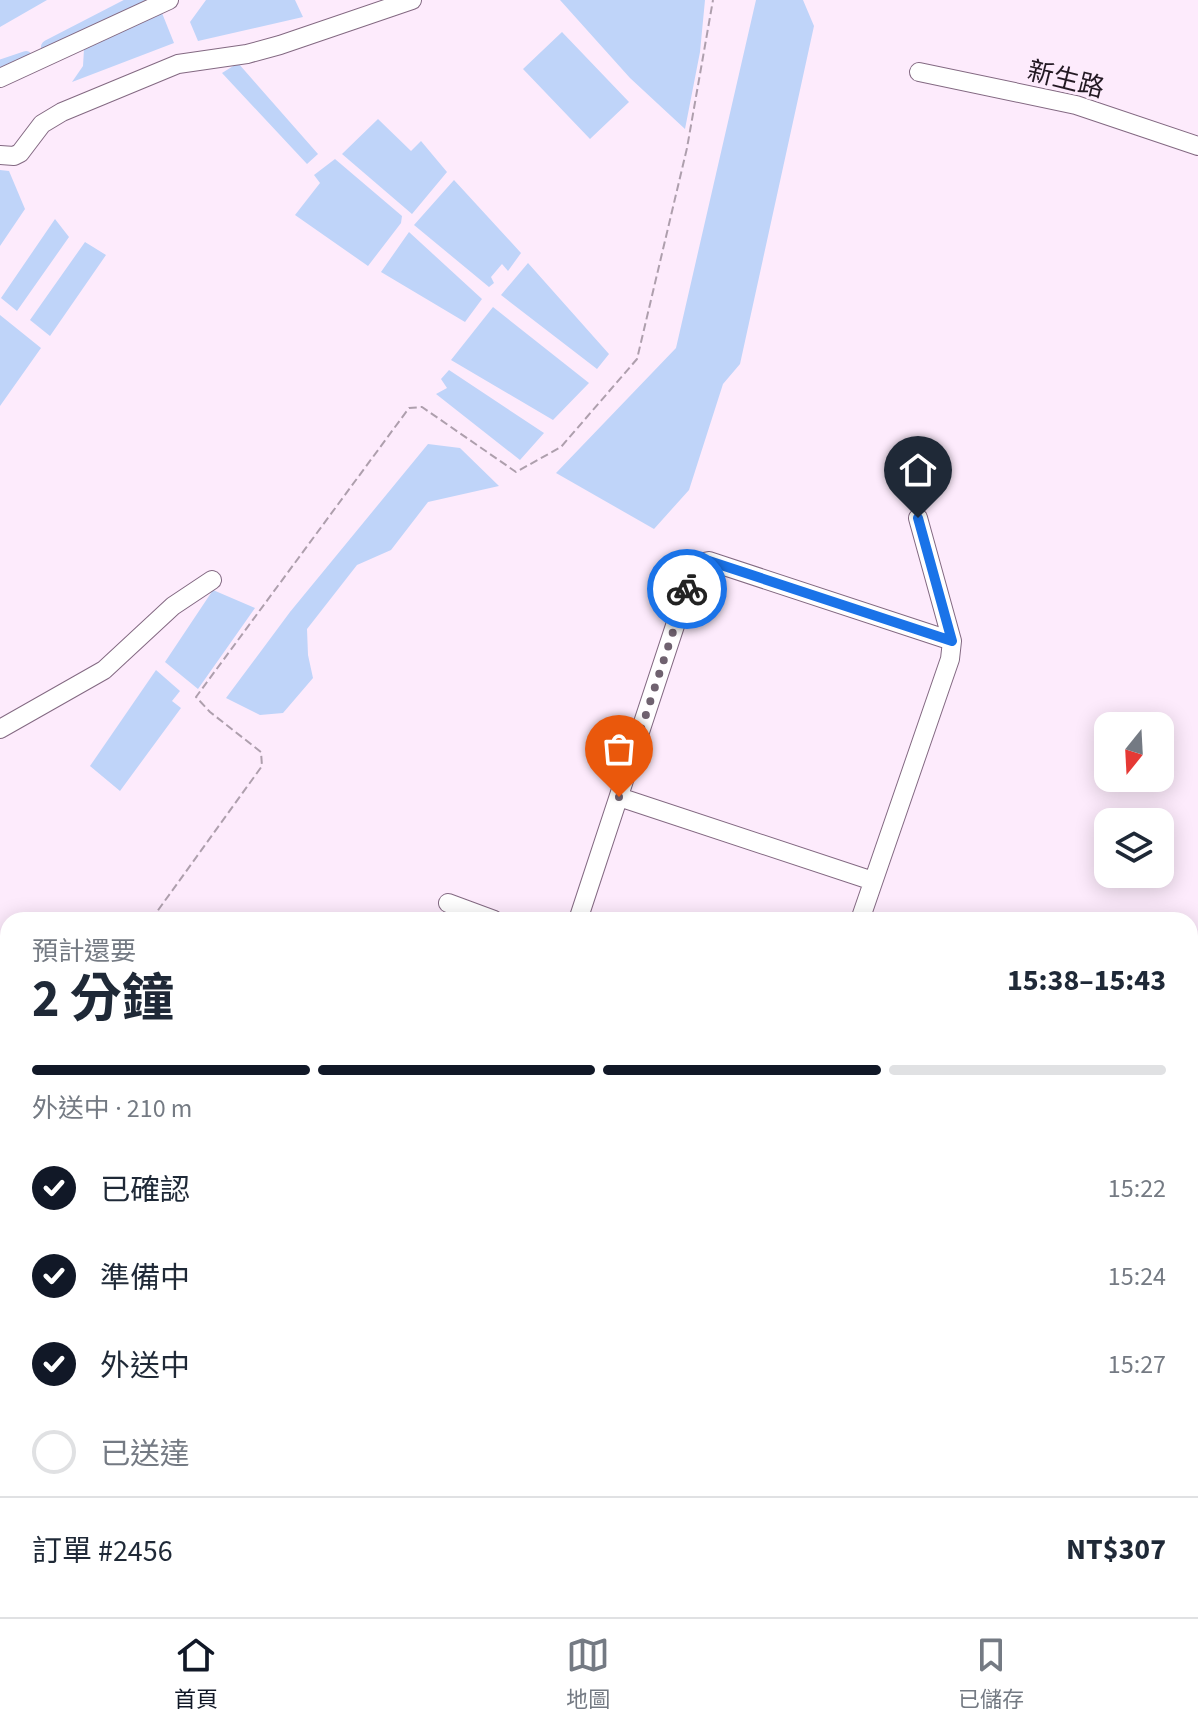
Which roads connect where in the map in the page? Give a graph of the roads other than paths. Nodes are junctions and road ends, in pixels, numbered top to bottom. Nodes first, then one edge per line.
1 (169, 0) edge
2 (412, 0) edge
3 (919, 72) dead end
4 (0, 78) edge
5 (1198, 146) edge
6 (0, 155) edge
7 (918, 518) dead end
8 (212, 580) dead end
9 (952, 641) junction
10 (0, 729) edge
11 (619, 797) junction
12 (873, 881) junction
13 (448, 903) dead end
14 (472, 912) edge
15 (581, 912) edge
16 (863, 912) edge

1 - 4 street
2 - 6 street
3 - 5 street, 新生路
7 - 9 street
8 - 10 street
9 - 11 street
9 - 12 street
11 - 12 street
11 - 15 street
12 - 16 street
13 - 14 street

